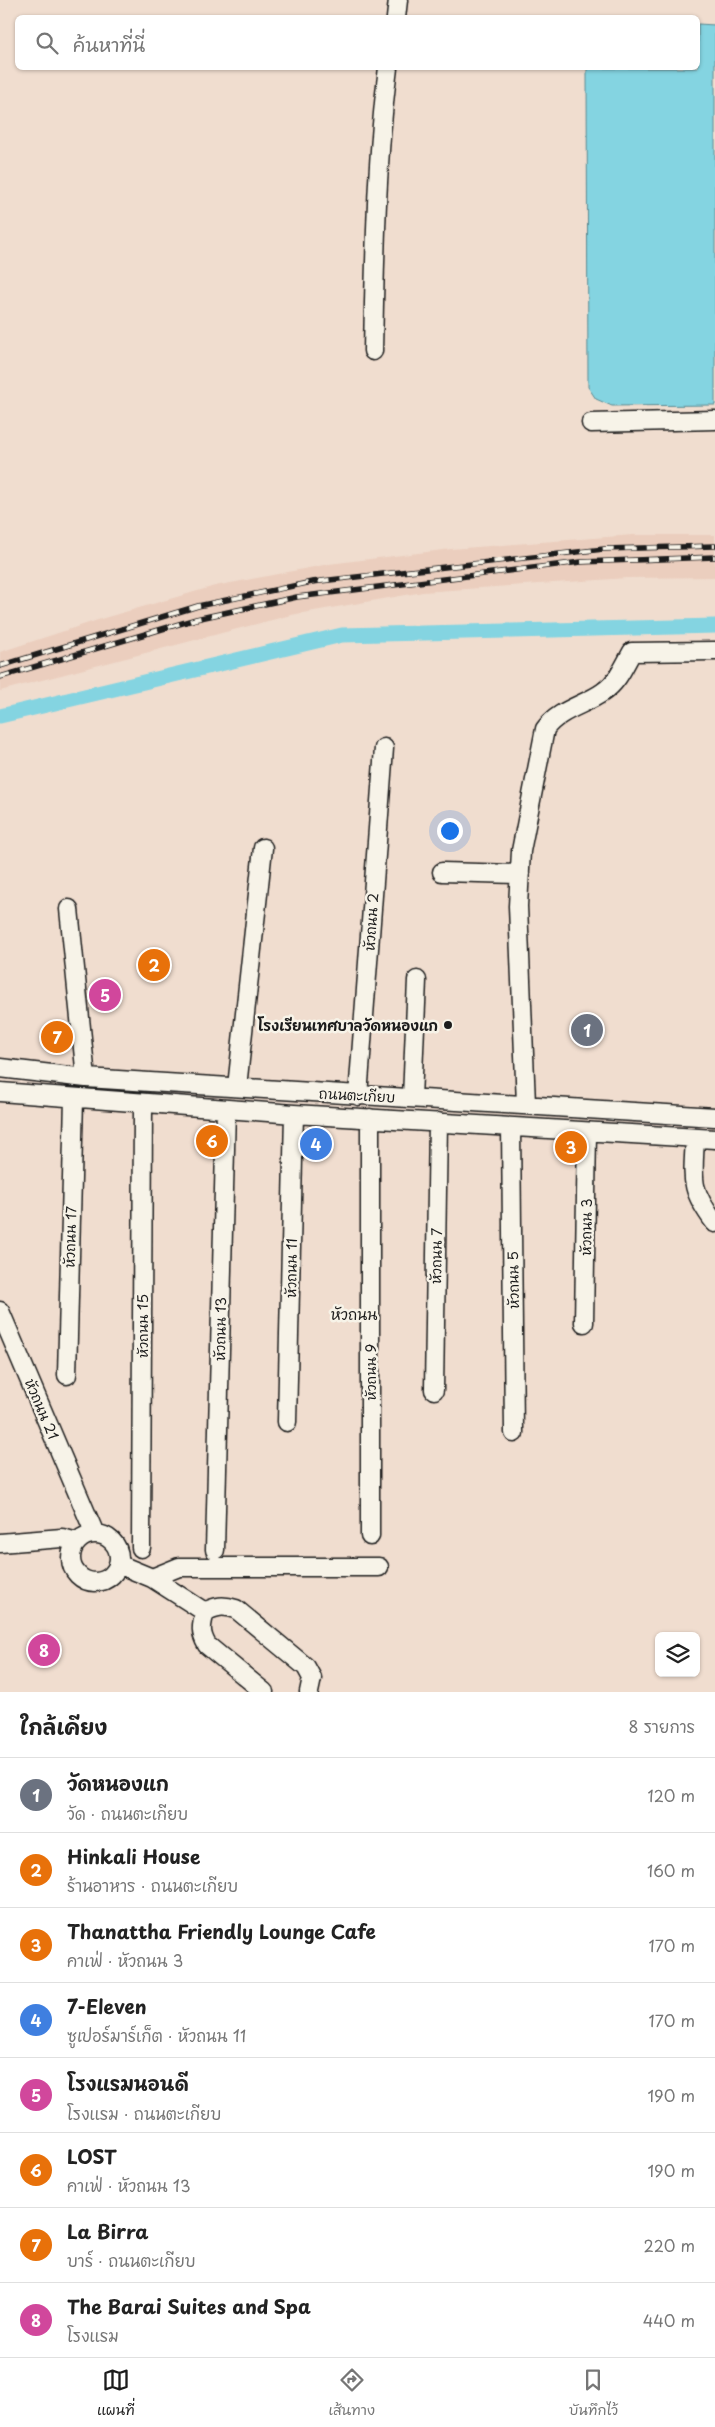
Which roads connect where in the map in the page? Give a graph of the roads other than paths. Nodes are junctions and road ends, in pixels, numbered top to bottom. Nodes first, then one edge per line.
1 (398, 0) edge
2 (396, 15) edge
3 (388, 70) edge
4 (373, 350) dead end
5 (715, 420) edge
6 (591, 423) dead end
7 (715, 651) edge
8 (384, 748) dead end
9 (262, 848) dead end
10 (442, 872) dead end
11 (520, 874) junction
12 (69, 909) dead end
13 (417, 980) dead end
14 (0, 1068) edge
15 (32, 1071) junction
16 (86, 1078) junction
17 (237, 1087) junction
18 (30, 1094) junction
19 (0, 1095) edge
20 (358, 1096) junction
21 (412, 1098) junction
22 (74, 1099) junction
23 (506, 1103) junction
24 (143, 1104) junction
25 (526, 1104) junction
26 (226, 1109) junction
27 (294, 1114) junction
28 (715, 1117) edge
29 (370, 1118) junction
30 (438, 1122) junction
31 (509, 1127) junction
32 (587, 1132) junction
33 (695, 1138) junction
34 (715, 1139) edge
35 (715, 1224) edge
36 (0, 1311) edge
37 (584, 1323) dead end
38 (66, 1375) dead end
39 (434, 1390) dead end
40 (287, 1422) dead end
41 (514, 1433) dead end
42 (95, 1534) junction
43 (370, 1536) dead end
44 (77, 1542) junction
45 (0, 1543) edge
46 (142, 1548) dead end
47 (215, 1550) dead end
48 (118, 1564) junction
49 (379, 1567) dead end
50 (152, 1578) junction
51 (205, 1612) junction
52 (264, 1692) edge
53 (309, 1692) edge

1 - 2 street
3 - 4 street
5 - 6 street
7 - 11 street
8 - 20 street, หัวถนน 2
9 - 17 street
10 - 11 street
11 - 25 street
12 - 16 street
13 - 21 street
14 - 15 street, ถนนตะเกียบ
15 - 16 street, ถนนตะเกียบ
15 - 18 street
16 - 17 street, ถนนตะเกียบ
17 - 20 street, ถนนตะเกียบ
18 - 19 street, ถนนตะเกียบ
18 - 22 street, ถนนตะเกียบ
20 - 21 street, ถนนตะเกียบ
21 - 23 street, ถนนตะเกียบ
22 - 24 street, ถนนตะเกียบ
22 - 38 street, หัวถนน 17
23 - 25 street, ถนนตะเกียบ
23 - 31 street, หัวถนน 5
24 - 26 street, ถนนตะเกียบ
24 - 46 street, หัวถนน 15
25 - 28 street, ถนนตะเกียบ
26 - 27 street, ถนนตะเกียบ
26 - 47 street, หัวถนน 13
27 - 29 street, ถนนตะเกียบ
27 - 40 street, หัวถนน 11
29 - 30 street, ถนนตะเกียบ
29 - 43 street, หัวถนน 9
30 - 31 street, ถนนตะเกียบ
30 - 39 street, หัวถนน 7
31 - 32 street, ถนนตะเกียบ
31 - 41 street, หัวถนน 5
32 - 33 street, ถนนตะเกียบ
32 - 37 street, หัวถนน 3
33 - 34 street, ถนนตะเกียบ
33 - 35 street
36 - 42 street, หัวถนน 21
42 - 44 street
42 - 48 street
44 - 45 street
44 - 48 street
48 - 50 street
49 - 50 street
50 - 51 street
51 - 52 street
51 - 53 street

